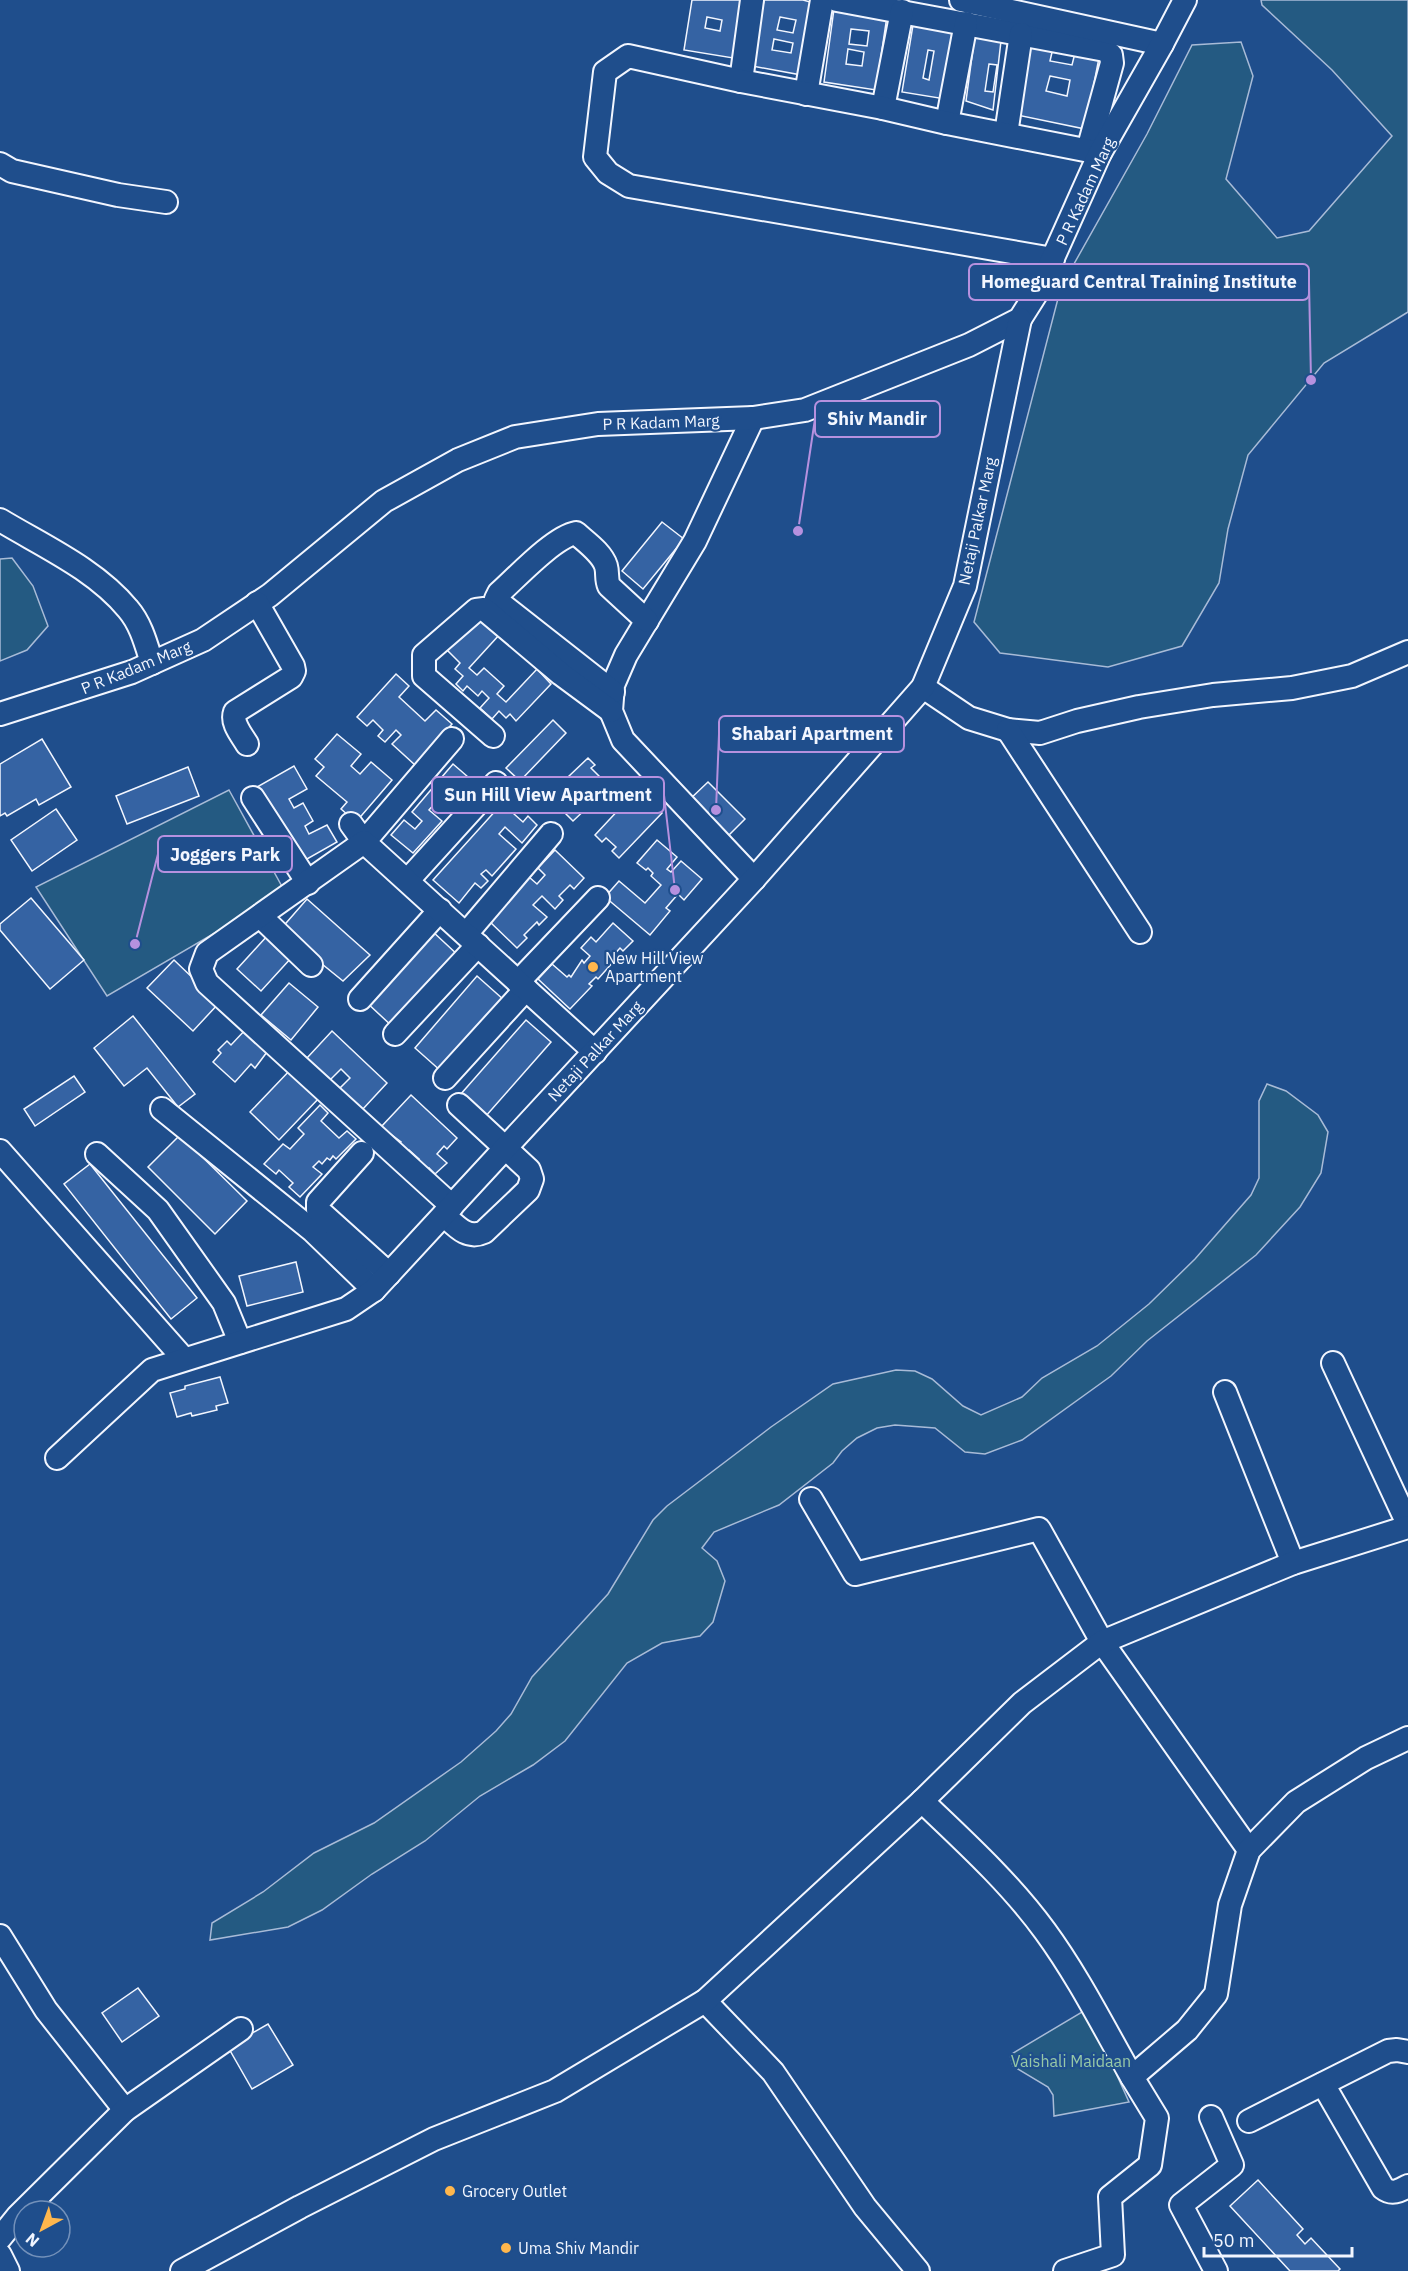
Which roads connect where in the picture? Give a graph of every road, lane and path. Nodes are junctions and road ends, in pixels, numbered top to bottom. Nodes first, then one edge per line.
1 (752, 0) edge
2 (822, 0) edge
3 (837, 0) edge
4 (961, 0) edge
5 (1185, 0) edge
6 (902, 11) junction
7 (966, 23) junction
8 (1021, 34) junction
9 (1162, 44) junction
10 (741, 81) junction
11 (806, 94) junction
12 (883, 108) junction
13 (947, 123) junction
14 (1006, 134) junction
15 (1094, 152) junction
16 (0, 164) edge
17 (166, 202) dead end
18 (1053, 259) junction
19 (1020, 320) junction
20 (753, 418) junction
21 (0, 520) edge
22 (257, 603) junction
23 (647, 621) junction
24 (1407, 655) edge
25 (152, 663) junction
26 (923, 687) junction
27 (612, 701) junction
28 (0, 714) edge
29 (1008, 730) junction
30 (493, 736) dead end
31 (452, 739) dead end
32 (247, 744) dead end
33 (496, 783) dead end
34 (253, 798) dead end
35 (358, 833) junction
36 (551, 834) dead end
37 (754, 879) junction
38 (408, 880) junction
39 (308, 883) junction
40 (598, 898) dead end
41 (440, 910) junction
42 (260, 916) junction
43 (1140, 932) dead end
44 (472, 939) junction
45 (311, 965) dead end
46 (522, 985) junction
47 (360, 999) dead end
48 (396, 1034) dead end
49 (595, 1052) junction
50 (446, 1078) dead end
51 (459, 1105) dead end
52 (162, 1109) dead end
53 (506, 1147) junction
54 (0, 1151) edge
55 (362, 1153) dead end
56 (97, 1154) dead end
57 (448, 1210) junction
58 (381, 1282) junction
59 (240, 1342) junction
60 (184, 1359) junction
61 (1333, 1363) dead end
62 (1225, 1392) dead end
63 (57, 1458) dead end
64 (811, 1499) dead end
65 (1408, 1526) edge
66 (1293, 1563) junction
67 (1102, 1642) junction
68 (1408, 1738) edge
69 (922, 1801) junction
70 (1248, 1850) junction
71 (0, 1936) edge
72 (705, 2001) junction
73 (241, 2029) dead end
74 (1408, 2052) edge
75 (1132, 2077) junction
76 (1323, 2084) junction
77 (125, 2110) junction
78 (1211, 2117) dead end
79 (1250, 2121) dead end
80 (1408, 2186) edge
81 (0, 2238) edge
82 (0, 2255) edge
83 (8, 2271) edge
84 (182, 2271) edge
85 (918, 2271) edge
86 (1065, 2271) edge
87 (1216, 2271) edge

1 - 10 street
2 - 11 street
3 - 6 street
4 - 9 street
5 - 9 street, P R Kadam Marg
6 - 7 street
6 - 12 street
7 - 8 street
7 - 13 street
8 - 14 street
8 - 15 street
9 - 15 street, P R Kadam Marg
10 - 11 street
10 - 18 street
11 - 12 street
12 - 13 street
13 - 14 street
14 - 15 street
15 - 18 street, P R Kadam Marg
16 - 17 street
18 - 19 street, P R Kadam Marg
19 - 20 street, P R Kadam Marg
19 - 26 street, Netaji Palkar Marg
20 - 22 street, P R Kadam Marg
20 - 23 street
21 - 25 street
22 - 25 street, P R Kadam Marg
22 - 32 street
23 - 27 street
23 - 27 street
24 - 29 street
25 - 28 street, P R Kadam Marg
26 - 29 street
26 - 37 street, Netaji Palkar Marg
27 - 30 street
27 - 37 street
29 - 43 street
31 - 35 street
33 - 38 street
34 - 39 street
35 - 38 street
35 - 39 street
36 - 44 street
37 - 49 street, Netaji Palkar Marg
38 - 41 street
39 - 42 street
40 - 46 street
41 - 44 street
41 - 47 street
42 - 45 street
42 - 57 street
44 - 46 street
44 - 48 street
46 - 49 street
46 - 50 street
49 - 53 street, Netaji Palkar Marg
51 - 53 street
52 - 58 street
53 - 57 street, Netaji Palkar Marg
53 - 57 street
54 - 60 street
55 - 58 street
56 - 59 street
57 - 58 street, Netaji Palkar Marg
58 - 59 street, Netaji Palkar Marg
59 - 60 street, Netaji Palkar Marg
60 - 63 street, Netaji Palkar Marg
61 - 65 street
62 - 66 street
64 - 67 street
65 - 66 street
66 - 67 street
67 - 69 street
67 - 70 street
68 - 70 street
69 - 72 street
69 - 75 street
70 - 75 street
71 - 77 street
72 - 84 street
72 - 85 street
73 - 77 street
74 - 76 street
75 - 86 street
76 - 79 street
76 - 80 street
77 - 81 street
78 - 87 street
82 - 83 street

